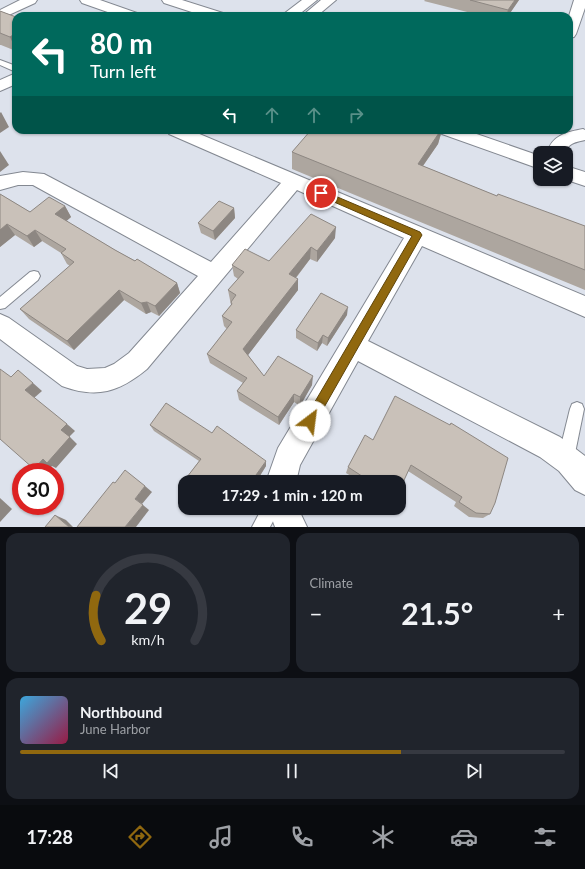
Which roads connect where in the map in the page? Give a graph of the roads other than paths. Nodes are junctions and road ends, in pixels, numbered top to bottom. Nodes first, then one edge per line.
1 (30, 0) edge
2 (87, 0) edge
3 (169, 0) edge
4 (310, 0) edge
5 (329, 0) edge
6 (581, 0) edge
7 (3, 6) edge
8 (121, 12) edge
9 (206, 12) edge
10 (294, 12) edge
11 (314, 12) edge
12 (573, 23) edge
13 (0, 62) edge
14 (12, 67) edge
15 (12, 80) edge
16 (0, 86) edge
17 (184, 134) edge
18 (459, 134) edge
19 (578, 134) edge
20 (558, 146) edge
21 (533, 160) edge
22 (573, 176) edge
23 (585, 180) edge
24 (294, 181) junction
25 (0, 183) edge
26 (417, 235) junction
27 (214, 274) junction
28 (34, 276) dead end
29 (0, 304) edge
30 (585, 307) edge
31 (0, 325) edge
32 (353, 346) junction
33 (577, 409) dead end
34 (566, 458) junction
35 (282, 475) edge
36 (585, 480) edge
37 (268, 515) edge
38 (286, 515) edge
39 (260, 527) edge
40 (292, 527) edge

1 - 7 street
2 - 8 street
3 - 9 street
4 - 10 street
5 - 11 street
6 - 12 street
13 - 14 lane
15 - 16 street
17 - 24 street
18 - 21 street
19 - 20 street
22 - 23 street
24 - 26 street
24 - 27 street
25 - 27 street
26 - 30 street
26 - 32 street
27 - 31 street
28 - 29 lane
32 - 34 street
32 - 35 street
33 - 34 lane
34 - 36 street
37 - 39 lane
38 - 40 street

